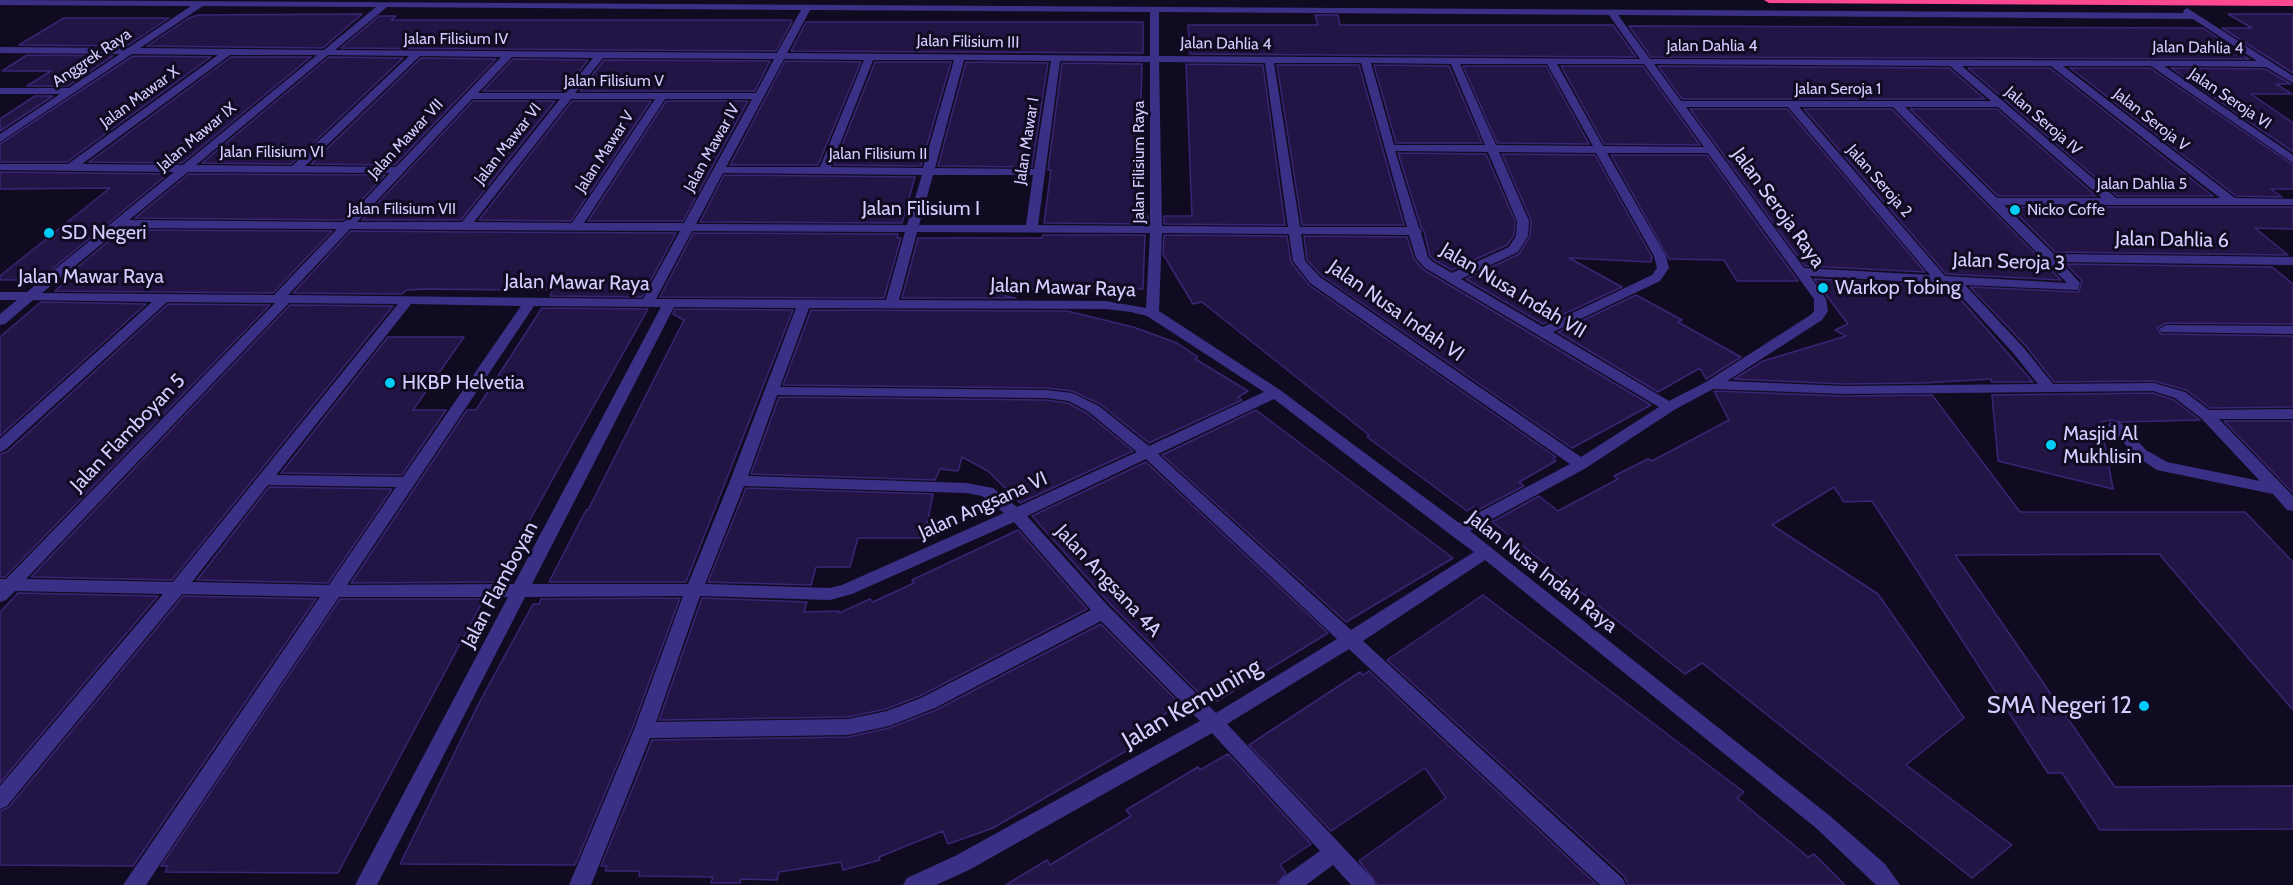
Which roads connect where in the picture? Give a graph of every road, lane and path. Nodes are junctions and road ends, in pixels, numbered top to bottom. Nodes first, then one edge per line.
1 (1769, 0) edge
2 (0, 2) edge
3 (2175, 2) junction
4 (201, 3) junction
5 (2293, 3) edge
6 (385, 4) junction
7 (806, 9) junction
8 (1154, 11) junction
9 (1612, 13) junction
10 (2194, 16) junction
11 (0, 50) edge
12 (130, 50) junction
13 (228, 52) junction
14 (323, 54) junction
15 (417, 54) junction
16 (509, 54) junction
17 (600, 55) junction
18 (781, 56) junction
19 (870, 56) junction
20 (960, 57) junction
21 (1056, 58) junction
22 (1154, 59) junction
23 (1269, 60) junction
24 (1365, 60) junction
25 (1454, 60) junction
26 (1550, 61) junction
27 (1647, 61) junction
28 (2052, 62) junction
29 (2151, 62) junction
30 (1953, 63) junction
31 (2270, 64) junction
32 (2293, 80) edge
33 (0, 91) edge
34 (70, 91) junction
35 (470, 96) junction
36 (567, 96) junction
37 (662, 96) junction
38 (759, 96) junction
39 (1676, 104) junction
40 (1791, 104) junction
41 (1896, 104) junction
42 (2001, 104) junction
43 (2, 137) edge
44 (1389, 148) junction
45 (1491, 149) junction
46 (1601, 150) junction
47 (1712, 150) junction
48 (2293, 160) edge
49 (0, 167) edge
50 (71, 167) junction
51 (185, 168) junction
52 (295, 169) junction
53 (400, 170) junction
54 (718, 170) junction
55 (824, 171) junction
56 (930, 171) junction
57 (1038, 172) junction
58 (1992, 201) junction
59 (2113, 201) junction
60 (2231, 201) junction
61 (2293, 202) edge
62 (118, 224) junction
63 (346, 226) junction
64 (465, 226) junction
65 (576, 226) junction
66 (687, 227) junction
67 (910, 229) junction
68 (1031, 229) junction
69 (1156, 230) junction
70 (1295, 230) junction
71 (1416, 231) junction
72 (2051, 258) junction
73 (2293, 261) edge
74 (1799, 272) junction
75 (1453, 278) junction
76 (1947, 280) junction
77 (0, 296) edge
78 (30, 296) junction
79 (165, 297) junction
80 (282, 299) junction
81 (407, 301) junction
82 (530, 302) junction
83 (647, 303) junction
84 (670, 303) junction
85 (804, 304) junction
86 (891, 304) junction
87 (1152, 313) junction
88 (0, 321) edge
89 (2166, 329) dead end
90 (2293, 330) edge
91 (1543, 332) junction
92 (1711, 385) junction
93 (2049, 388) junction
94 (772, 391) junction
95 (1275, 393) junction
96 (1669, 407) junction
97 (2293, 414) edge
98 (2206, 415) junction
99 (2115, 425) dead end
100 (0, 447) edge
101 (1149, 454) junction
102 (1581, 464) junction
103 (262, 480) junction
104 (408, 482) junction
105 (738, 482) junction
106 (2278, 490) junction
107 (2293, 506) edge
108 (1017, 514) junction
109 (1457, 531) junction
110 (1486, 552) junction
111 (3, 589) edge
112 (177, 589) junction
113 (522, 589) junction
114 (694, 590) junction
115 (336, 591) junction
116 (1102, 612) junction
117 (1350, 640) junction
118 (1214, 723) junction
119 (644, 730) junction
120 (0, 800) edge
121 (1334, 852) junction
122 (134, 885) edge
123 (366, 885) edge
124 (580, 885) edge
125 (914, 885) edge
126 (1289, 885) edge
127 (1365, 885) edge
128 (1615, 885) edge
129 (1889, 885) edge

1 - 3 highway
2 - 4 street
3 - 5 highway
3 - 10 street
4 - 6 street
4 - 12 street, Anggrek Raya
6 - 7 street
6 - 14 street, Jalan Mawar IX
7 - 8 street
7 - 18 street, Jalan Mawar IV
8 - 9 street
8 - 22 street, Jalan Filisium Raya
9 - 10 street
9 - 27 street, Jalan Seroja Raya
10 - 31 street
11 - 12 street, Jalan Filisium IV
12 - 13 street, Jalan Filisium IV
12 - 34 street, Anggrek Raya
13 - 14 street, Jalan Filisium IV
13 - 50 street, Jalan Mawar X
14 - 15 street, Jalan Filisium IV
14 - 51 street, Jalan Mawar IX
15 - 16 street, Jalan Filisium IV
15 - 52 street
16 - 17 street, Jalan Filisium IV
16 - 35 street, Jalan Mawar VII
17 - 18 street, Jalan Filisium IV
17 - 36 street, Jalan Mawar VI
18 - 19 street, Jalan Filisium III
18 - 38 street, Jalan Mawar IV
19 - 20 street, Jalan Filisium III
19 - 55 street
20 - 21 street, Jalan Filisium III
20 - 56 street
21 - 22 street, Jalan Filisium III
21 - 57 street, Jalan Mawar I
22 - 23 street, Jalan Dahlia 4
22 - 69 street, Jalan Filisium Raya
23 - 24 street, Jalan Dahlia 4
23 - 70 street, Jalan Nusa Indah VI
24 - 25 street, Jalan Dahlia 4
24 - 44 street, Jalan Nusa Indah VII
25 - 26 street, Jalan Dahlia 4
25 - 45 street
26 - 27 street, Jalan Dahlia 4
26 - 46 street
27 - 30 street, Jalan Dahlia 4
27 - 39 street, Jalan Seroja Raya
28 - 29 street, Jalan Dahlia 4
28 - 30 street, Jalan Dahlia 4
28 - 60 street, Jalan Seroja V
29 - 31 street, Jalan Dahlia 4
29 - 48 street, Jalan Seroja VI
30 - 42 street, Jalan Seroja IV
31 - 32 street
33 - 34 street
34 - 43 street, Anggrek Raya
35 - 36 street, Jalan Filisium V
35 - 53 street, Jalan Mawar VII
36 - 37 street, Jalan Filisium V
36 - 64 street, Jalan Mawar VI
37 - 38 street, Jalan Filisium V
37 - 65 street, Jalan Mawar V
38 - 54 street, Jalan Mawar IV
39 - 40 street, Jalan Seroja 1
39 - 47 street, Jalan Seroja Raya
40 - 41 street, Jalan Seroja 1
40 - 76 street, Jalan Seroja 2
41 - 42 street, Jalan Seroja 1
41 - 58 street, Jalan Seroja 3
42 - 59 street, Jalan Seroja IV
44 - 45 street
44 - 71 street, Jalan Nusa Indah VII
45 - 46 street
45 - 75 street
46 - 47 street
46 - 91 street
47 - 74 street, Jalan Seroja Raya
49 - 50 street, Jalan Filisium VI
50 - 51 street, Jalan Filisium VI
51 - 52 street, Jalan Filisium VI
51 - 62 street, Jalan Mawar IX
52 - 53 street, Jalan Filisium VI
53 - 63 street, Jalan Mawar VII
54 - 55 street, Jalan Filisium II
54 - 66 street, Jalan Mawar IV
55 - 56 street, Jalan Filisium II
56 - 57 street, Jalan Filisium II
56 - 67 street
57 - 68 street, Jalan Mawar I
58 - 59 street, Jalan Dahlia 5
58 - 72 street, Jalan Seroja 3
59 - 60 street, Jalan Dahlia 5
60 - 61 street, Jalan Dahlia 5
62 - 63 street, Jalan Filisium VII
62 - 78 street, Jalan Mawar IX
63 - 64 street, Jalan Filisium VII
63 - 80 street, Jalan Mawar VII
64 - 65 street, Jalan Filisium VII
65 - 66 street, Jalan Filisium VII
66 - 67 street, Jalan Filisium I
66 - 83 street, Jalan Mawar IV
67 - 68 street, Jalan Filisium I
67 - 86 street
68 - 69 street, Jalan Filisium I
69 - 70 street, Jalan Filisium I
69 - 87 street, Jalan Filisium Raya
70 - 71 street, Jalan Filisium I
70 - 102 street, Jalan Nusa Indah VI
71 - 75 street, Jalan Nusa Indah VII
72 - 73 street, Jalan Dahlia 6
72 - 76 street, Jalan Seroja 3
74 - 76 street, Jalan Seroja 3
74 - 92 street, Jalan Seroja Raya
75 - 91 street, Jalan Nusa Indah VII
76 - 93 street, Jalan Seroja 2
77 - 78 street, Jalan Mawar Raya
78 - 79 street, Jalan Mawar Raya
78 - 88 street, Jalan Mawar IX
79 - 80 street, Jalan Mawar Raya
79 - 100 street
80 - 81 street, Jalan Mawar Raya
80 - 111 street, Jalan Flamboyan 5
81 - 82 street, Jalan Mawar Raya
81 - 103 street
82 - 83 street, Jalan Mawar Raya
82 - 104 street
83 - 84 street, Jalan Mawar Raya
84 - 85 street, Jalan Mawar Raya
84 - 113 street, Jalan Flamboyan
85 - 86 street, Jalan Mawar Raya
85 - 94 street
86 - 87 street, Jalan Mawar Raya
87 - 95 street, Jalan Nusa Indah Raya
89 - 90 street
91 - 96 street, Jalan Nusa Indah VII
92 - 93 street
92 - 96 street, Jalan Seroja Raya
93 - 98 street
94 - 101 street
94 - 105 street
95 - 101 street, Jalan Angsana VI
95 - 109 street, Jalan Nusa Indah Raya
96 - 102 street
97 - 98 street
98 - 106 street
99 - 106 street
101 - 108 street, Jalan Angsana VI
101 - 117 street
102 - 109 street
103 - 104 street
103 - 112 street
104 - 115 street
105 - 108 street, Jalan Angsana 4A
105 - 114 street
106 - 107 street
108 - 114 street, Jalan Angsana VI
108 - 116 street, Jalan Angsana 4A
109 - 110 street, Jalan Nusa Indah Raya
110 - 117 street, Jalan Kemuning
110 - 129 street, Jalan Nusa Indah Raya
111 - 112 street, Jalan Angsana VI
112 - 115 street, Jalan Angsana VI
112 - 120 street
113 - 114 street, Jalan Angsana VI
113 - 115 street, Jalan Angsana VI
113 - 123 street, Jalan Flamboyan
114 - 119 street
115 - 122 street
116 - 118 street, Jalan Angsana 4A
116 - 119 street
117 - 118 street, Jalan Kemuning
117 - 128 street
118 - 121 street, Jalan Angsana 4A
118 - 125 street, Jalan Kemuning
119 - 124 street
121 - 126 street
121 - 127 street, Jalan Angsana 4A

